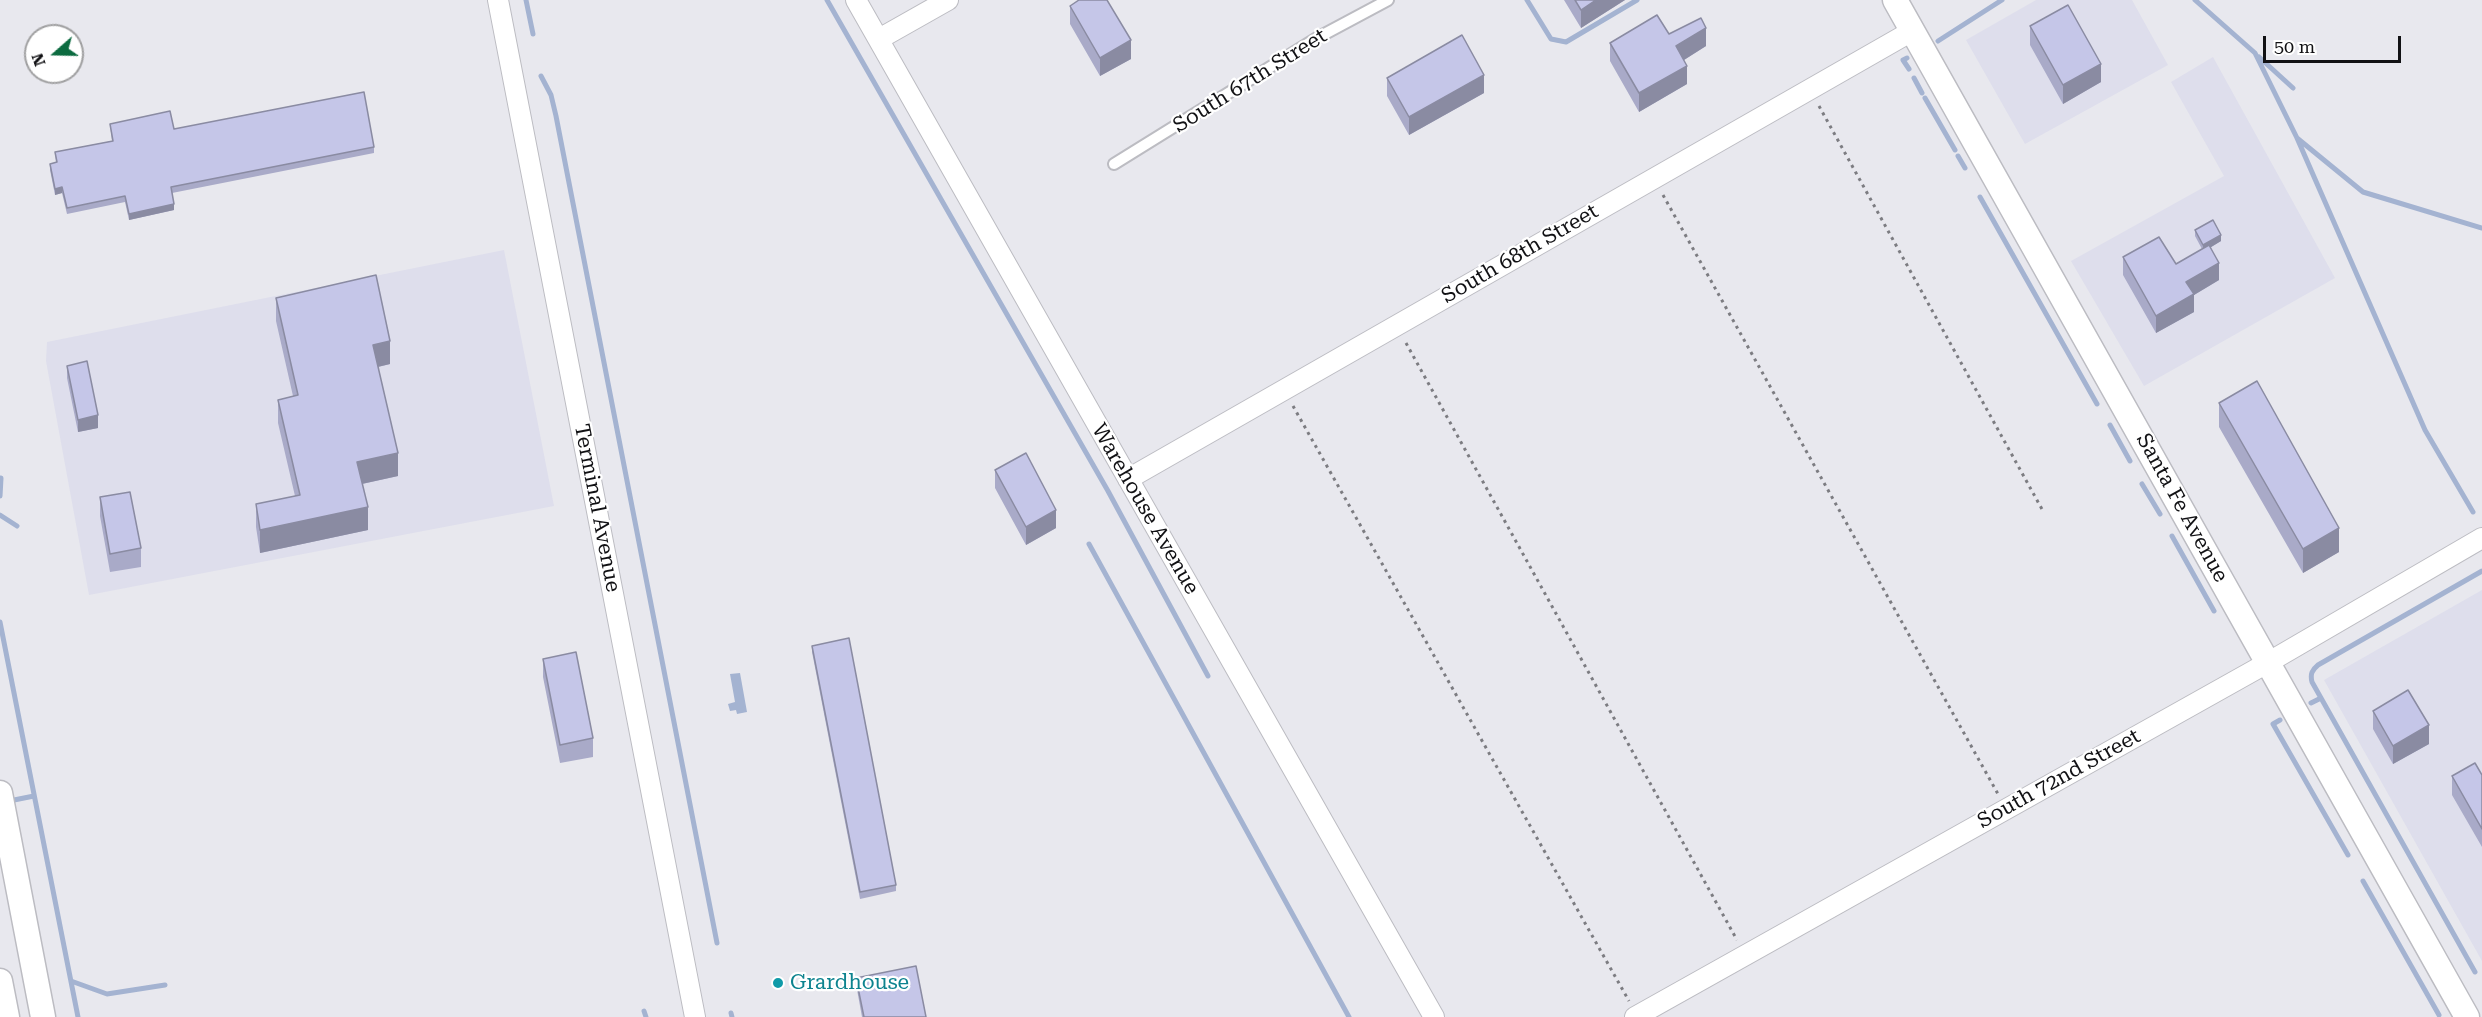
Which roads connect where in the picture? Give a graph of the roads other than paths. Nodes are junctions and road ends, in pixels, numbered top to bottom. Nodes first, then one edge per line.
1 (498, 0) edge
2 (856, 0) edge
3 (948, 0) edge
4 (1388, 0) edge
5 (1895, 0) edge
6 (1912, 31) junction
7 (879, 39) junction
8 (1114, 164) dead end
9 (1128, 480) junction
10 (2482, 538) edge
11 (2269, 662) junction
12 (0, 793) edge
13 (0, 981) edge
14 (1636, 1016) edge
15 (7, 1017) edge
16 (43, 1017) edge
17 (695, 1017) edge
18 (1434, 1017) edge
19 (2467, 1017) edge

1 - 17 street, Terminal Avenue
2 - 7 street, Warehouse Avenue
3 - 7 street
4 - 8 lane, South 67th Street
5 - 6 street, Santa Fe Avenue
6 - 9 street, South 68th Street
6 - 11 street, Santa Fe Avenue
7 - 9 street, Warehouse Avenue
9 - 18 street, Warehouse Avenue
10 - 11 street, South 72nd Street
11 - 14 street, South 72nd Street
11 - 19 street, Santa Fe Avenue
12 - 16 street
13 - 15 street

